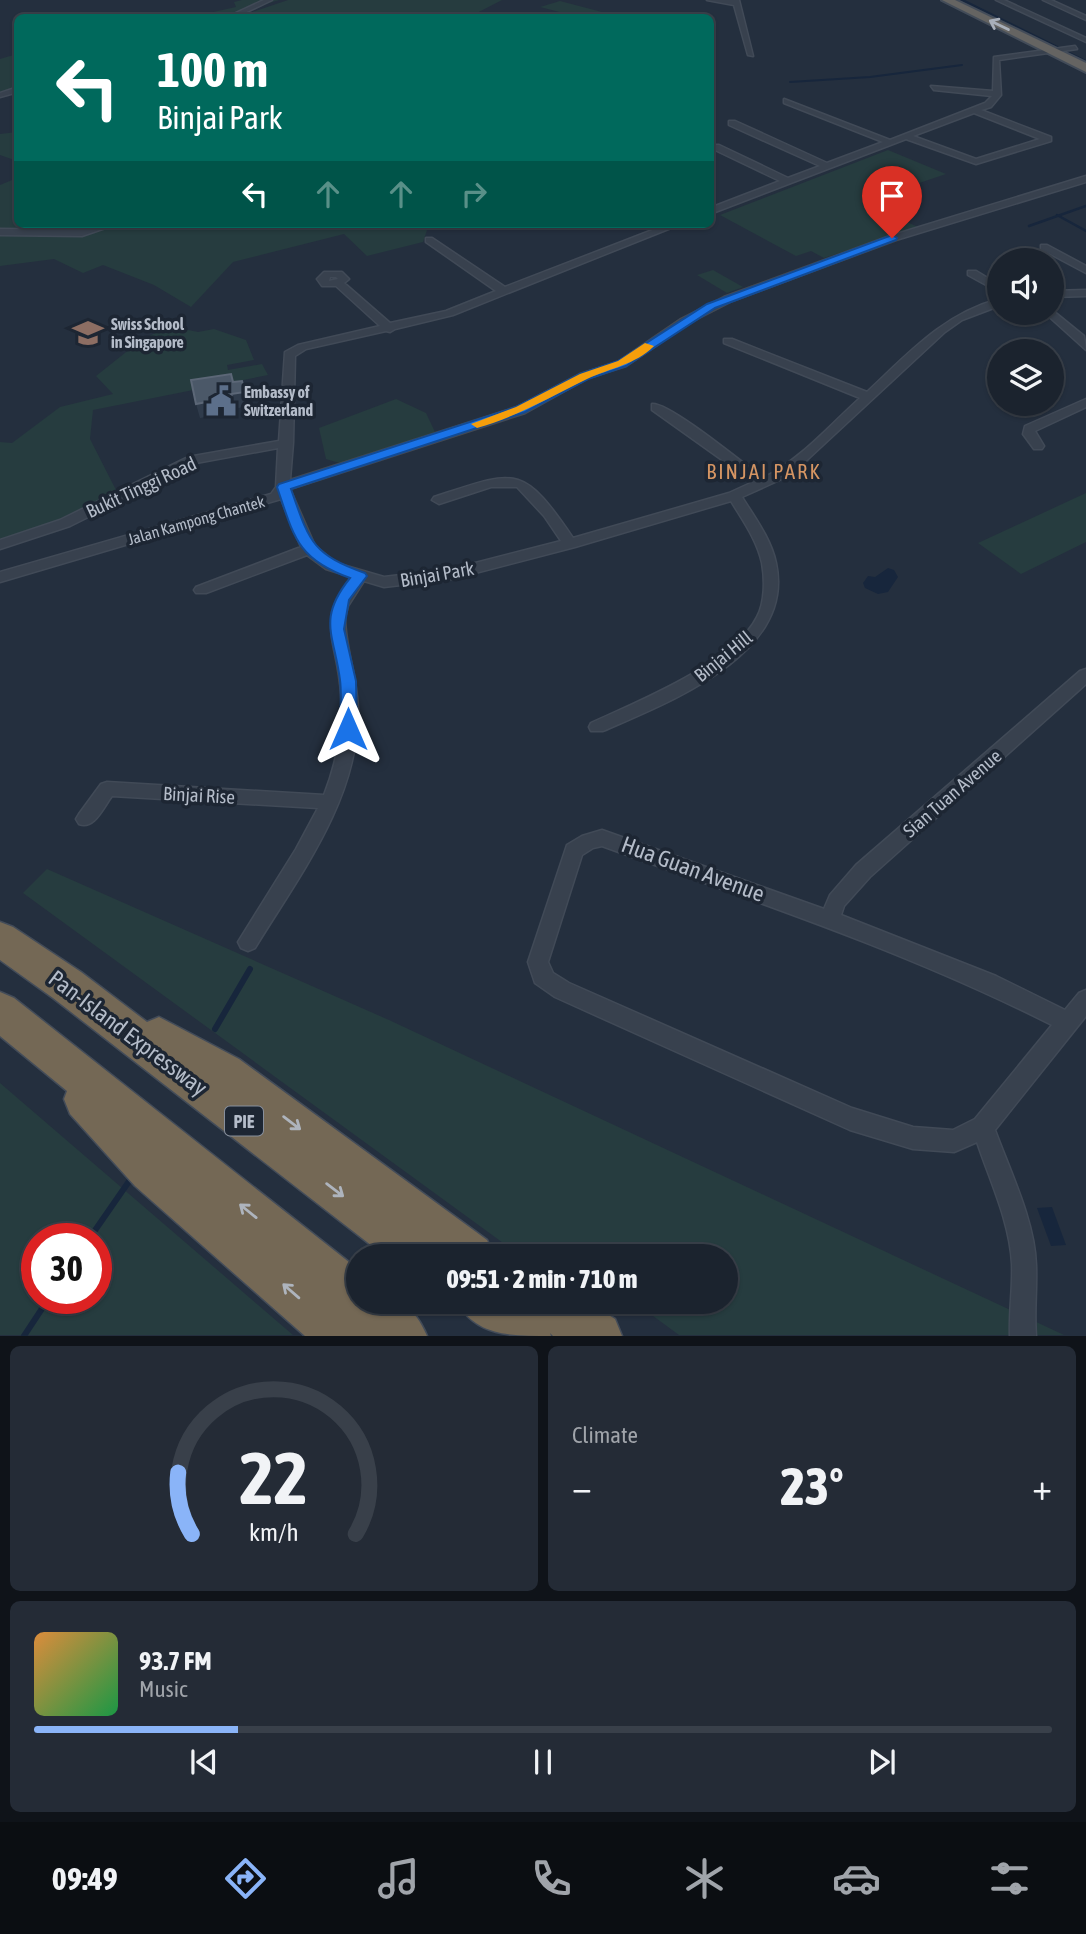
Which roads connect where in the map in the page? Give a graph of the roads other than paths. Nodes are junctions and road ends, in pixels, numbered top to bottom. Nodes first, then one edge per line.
1 (269, 0) edge
2 (710, 0) edge
3 (738, 0) edge
4 (947, 0) edge
5 (1046, 0) edge
6 (993, 4) edge
7 (237, 14) edge
8 (1086, 18) edge
9 (1086, 33) edge
10 (1073, 34) junction
11 (1082, 47) edge
12 (1053, 50) junction
13 (751, 55) dead end
14 (1086, 68) edge
15 (934, 88) dead end
16 (997, 94) junction
17 (787, 101) dead end
18 (975, 111) junction
19 (732, 123) dead end
20 (905, 136) junction
21 (889, 142) junction
22 (716, 147) dead end
23 (826, 166) junction
24 (1086, 179) edge
25 (788, 181) junction
26 (714, 209) edge
27 (99, 228) edge
28 (666, 228) edge
29 (0, 232) edge
30 (429, 240) dead end
31 (1044, 247) dead end
32 (1086, 270) edge
33 (972, 273) dead end
34 (987, 282) edge
35 (338, 283) dead end
36 (505, 292) junction
37 (1086, 293) edge
38 (1064, 294) edge
39 (987, 307) edge
40 (1064, 325) edge
41 (390, 329) junction
42 (728, 341) dead end
43 (1086, 347) edge
44 (869, 397) junction
45 (1086, 403) edge
46 (656, 407) dead end
47 (286, 443) junction
48 (1038, 446) dead end
49 (762, 483) junction
50 (283, 487) junction
51 (734, 496) junction
52 (439, 500) dead end
53 (570, 544) junction
54 (0, 545) edge
55 (309, 549) junction
56 (360, 576) junction
57 (0, 577) edge
58 (201, 590) dead end
59 (1086, 675) edge
60 (597, 727) dead end
61 (329, 803) junction
62 (85, 819) dead end
63 (829, 920) junction
64 (0, 939) edge
65 (248, 942) dead end
66 (67, 985) junction
67 (1086, 1000) edge
68 (13, 1022) edge
69 (1067, 1022) junction
70 (983, 1127) junction
71 (406, 1244) edge
72 (455, 1244) edge
73 (346, 1290) edge
74 (376, 1314) edge
75 (498, 1314) edge
76 (564, 1314) edge
77 (342, 1335) edge
78 (403, 1335) edge
79 (527, 1335) edge
80 (598, 1335) edge
81 (1023, 1335) edge

1 - 7 street
2 - 3 street
3 - 13 street
12 -> 4 highway
5 - 8 street
6 - 10 street
6 - 11 highway
9 - 10 street
10 - 11 street
11 - 12 street
12 - 14 highway
12 - 16 street
15 - 16 street
16 - 18 street
17 - 21 street
18 - 20 street
18 - 20 street
19 - 23 street
20 - 21 street
21 - 23 street
22 - 25 street
23 - 25 street
24 - 50 street, Jalan Kampong Chantek
25 - 26 street
27 - 29 street
28 - 36 street
30 - 36 street
31 - 32 street
33 - 34 street
35 - 41 street
36 - 41 street
37 - 38 street
39 - 44 street, Binjai Park
40 - 43 street
41 - 47 street
42 - 44 street
44 - 49 street, Binjai Park
45 - 48 street
46 - 49 street
47 - 50 street
47 - 54 street, Bukit Tinggi Road
49 - 51 street, Binjai Park
50 - 55 street
50 - 57 street, Jalan Kampong Chantek
51 - 53 street, Binjai Park
51 - 60 street, Binjai Hill
52 - 53 street
53 - 56 street, Binjai Park
55 - 56 street, Binjai Park
55 - 58 street
56 - 61 street
59 - 63 street, Sian Tuan Avenue
61 - 62 street, Binjai Rise
61 - 65 street
63 - 69 street, Hua Guan Avenue
63 - 70 street, Hua Guan Avenue
64 - 66 highway, Pan-Island Expressway / PIE
66 -> 71 highway, Pan-Island Expressway / PIE
66 -> 72 highway
67 - 69 street, Hua Guan Avenue
73 -> 68 highway
77 -> 68 highway
69 - 70 street, Hua Guan Avenue
70 - 81 street
74 - 78 highway
75 - 79 highway
76 - 80 highway

